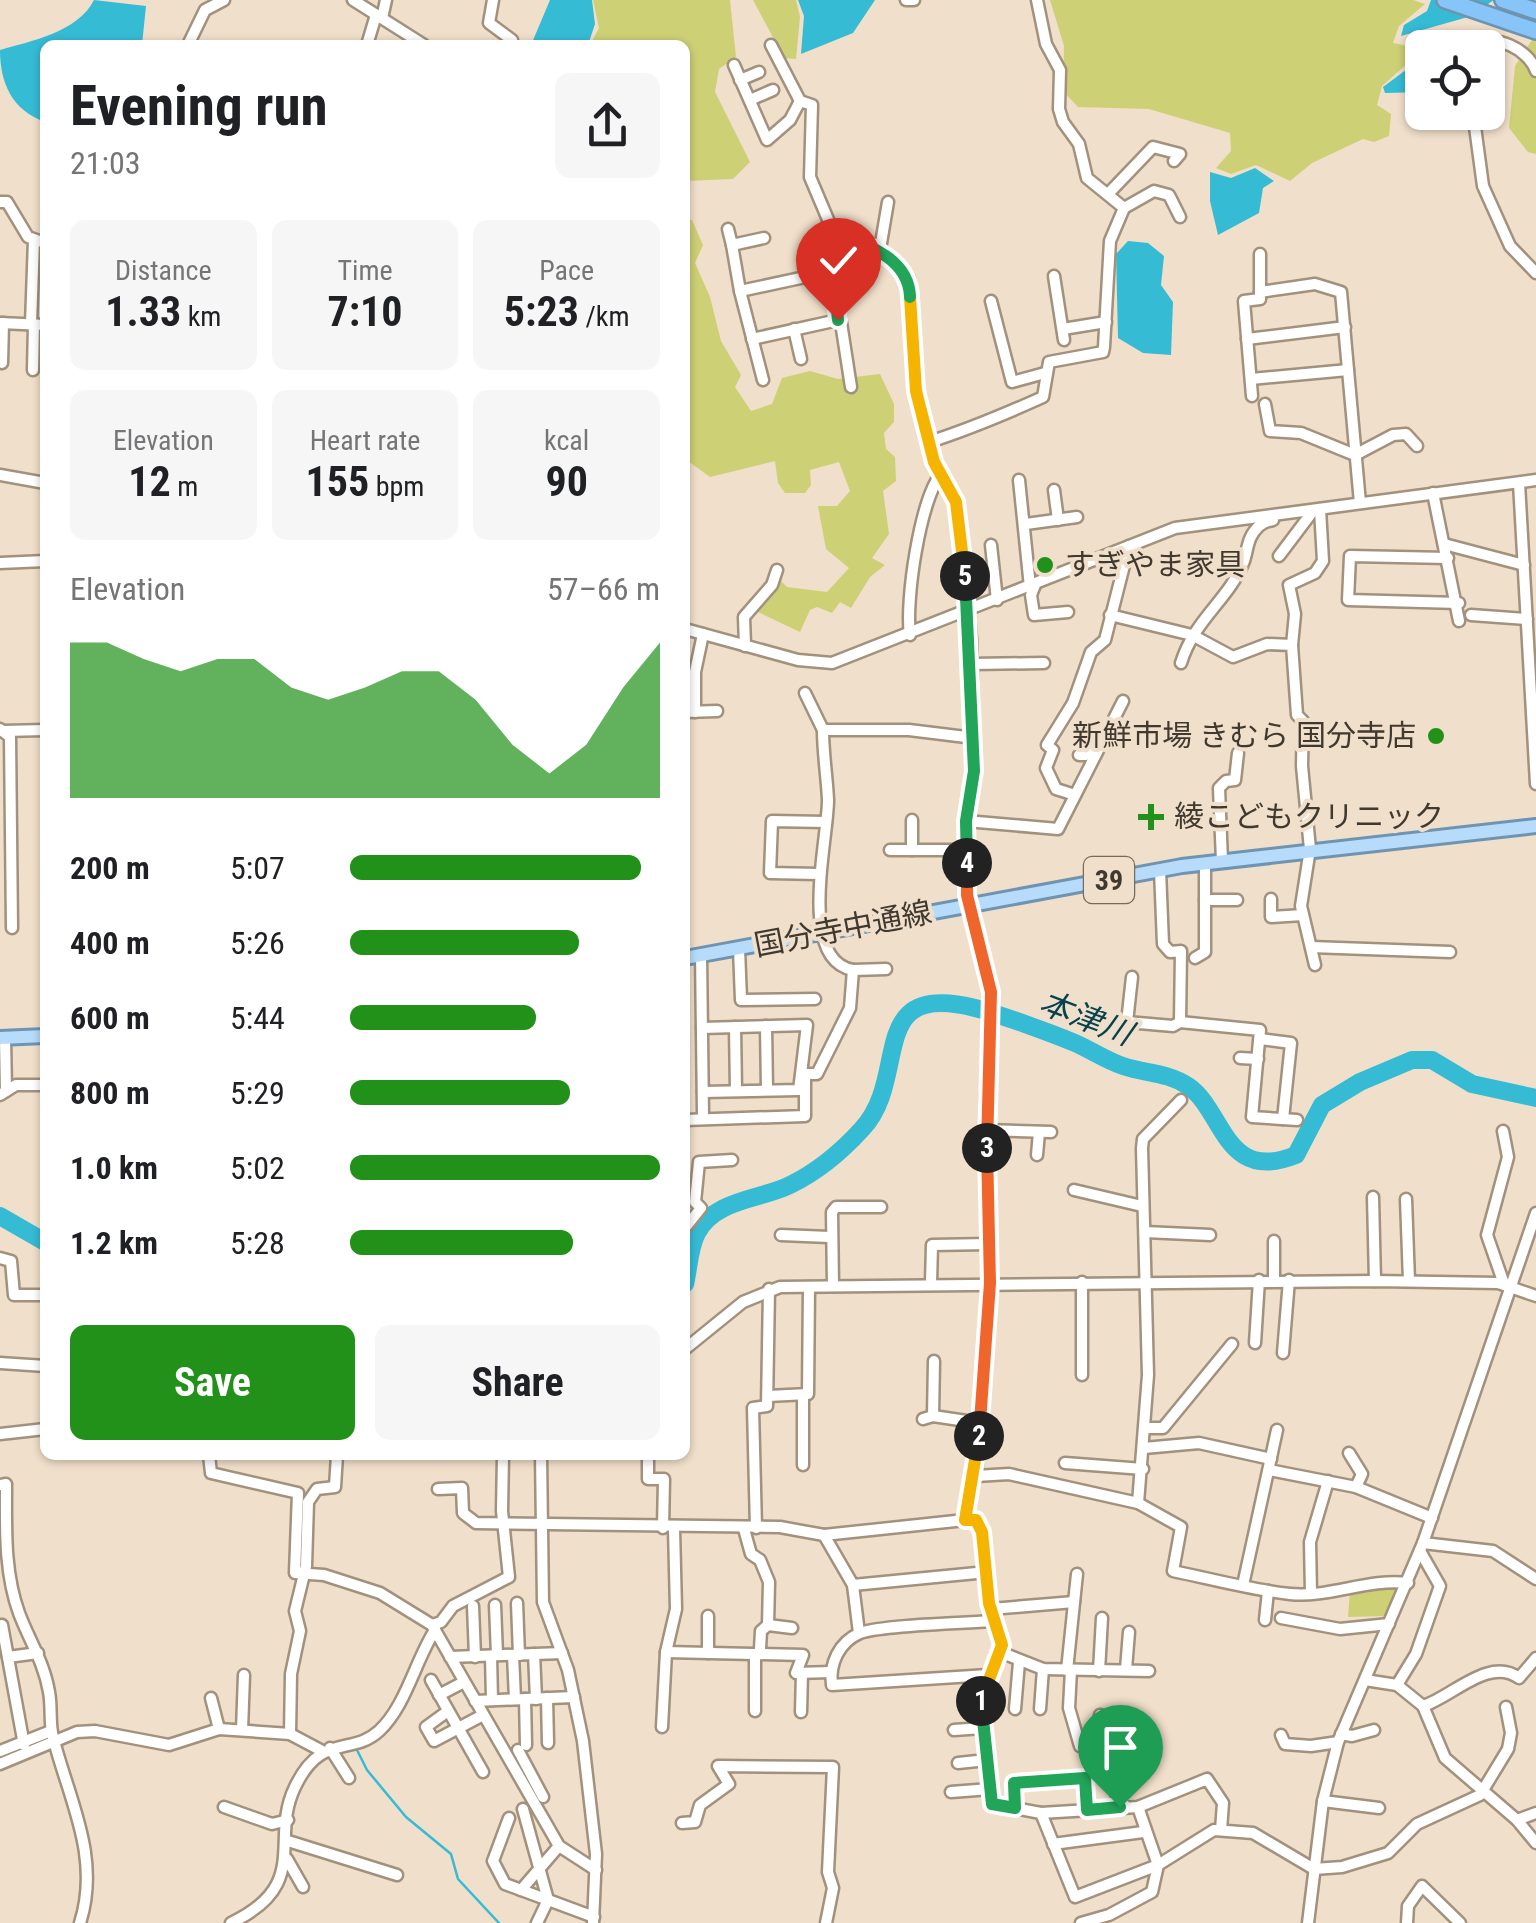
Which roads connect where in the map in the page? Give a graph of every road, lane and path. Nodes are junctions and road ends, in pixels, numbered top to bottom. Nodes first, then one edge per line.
1 (224, 0) edge
2 (353, 0) edge
3 (386, 0) edge
4 (493, 0) edge
5 (906, 0) edge
6 (914, 0) edge
7 (1037, 0) edge
8 (1445, 0) edge
9 (1509, 2) edge
10 (1536, 11) edge
11 (379, 16) junction
12 (1536, 31) edge
13 (190, 40) edge
14 (369, 40) edge
15 (416, 40) edge
16 (512, 40) edge
17 (771, 46) dead end
18 (1505, 46) edge
19 (734, 65) dead end
20 (1536, 71) edge
21 (759, 72) dead end
22 (740, 80) junction
23 (773, 90) dead end
24 (750, 100) junction
25 (800, 101) junction
26 (1476, 130) edge
27 (1174, 162) dead end
28 (1108, 194) junction
29 (0, 202) edge
30 (888, 202) dead end
31 (1124, 208) junction
32 (1180, 217) dead end
33 (728, 229) dead end
34 (839, 237) junction
35 (764, 238) dead end
36 (40, 241) edge
37 (732, 245) junction
38 (1260, 254) dead end
39 (880, 255) junction
40 (833, 270) junction
41 (1536, 273) edge
42 (1054, 276) dead end
43 (740, 291) junction
44 (1260, 292) junction
45 (990, 301) dead end
46 (838, 320) junction
47 (1106, 322) junction
48 (1, 323) edge
49 (36, 324) edge
50 (1345, 327) junction
51 (794, 329) junction
52 (752, 338) junction
53 (1247, 339) junction
54 (801, 359) dead end
55 (2, 363) edge
56 (33, 370) dead end
57 (1348, 370) junction
58 (1044, 373) junction
59 (1251, 379) junction
60 (762, 380) dead end
61 (851, 387) dead end
62 (1252, 396) dead end
63 (1265, 404) dead end
64 (929, 442) junction
65 (1417, 446) dead end
66 (1355, 455) junction
67 (941, 474) junction
68 (0, 475) edge
69 (1018, 480) dead end
70 (1536, 480) edge
71 (40, 482) edge
72 (1519, 482) junction
73 (1054, 490) dead end
74 (1432, 494) junction
75 (1360, 503) junction
76 (1317, 509) junction
77 (1292, 513) junction
78 (1077, 517) dead end
79 (1058, 520) junction
80 (1026, 524) junction
81 (1444, 544) junction
82 (991, 545) dead end
83 (1129, 546) junction
84 (1279, 556) dead end
85 (1448, 558) junction
86 (40, 561) edge
87 (0, 563) edge
88 (1524, 565) junction
89 (777, 570) dead end
90 (1032, 586) junction
91 (997, 600) junction
92 (1458, 603) junction
93 (969, 612) junction
94 (1068, 612) dead end
95 (1110, 615) junction
96 (1471, 615) dead end
97 (1527, 619) junction
98 (1459, 621) dead end
99 (690, 630) edge
100 (702, 634) junction
101 (910, 635) junction
102 (1192, 635) junction
103 (1292, 645) junction
104 (745, 646) junction
105 (1181, 662) dead end
106 (1044, 663) dead end
107 (972, 664) junction
108 (805, 693) dead end
109 (1123, 701) dead end
110 (690, 712) edge
111 (718, 712) dead end
112 (1, 730) edge
113 (40, 730) edge
114 (824, 730) junction
115 (1102, 734) junction
116 (974, 738) junction
117 (1238, 753) dead end
118 (1079, 755) dead end
119 (1536, 784) edge
120 (1076, 795) junction
121 (912, 820) dead end
122 (966, 821) junction
123 (826, 822) junction
124 (1536, 826) edge
125 (1310, 849) junction
126 (890, 850) dead end
127 (912, 850) junction
128 (966, 850) junction
129 (1222, 861) junction
130 (1205, 863) junction
131 (1160, 870) junction
132 (819, 874) junction
133 (1271, 899) dead end
134 (1205, 900) junction
135 (1237, 900) dead end
136 (969, 905) junction
137 (1303, 915) junction
138 (12, 928) dead end
139 (824, 932) junction
140 (1310, 947) junction
141 (738, 949) junction
142 (1450, 952) dead end
143 (701, 955) junction
144 (690, 957) edge
145 (1195, 958) dead end
146 (1314, 965) dead end
147 (886, 969) dead end
148 (853, 970) junction
149 (1132, 977) dead end
150 (815, 999) dead end
151 (1180, 1022) junction
152 (766, 1026) junction
153 (735, 1027) junction
154 (702, 1028) junction
155 (40, 1036) edge
156 (3, 1038) edge
157 (1260, 1039) junction
158 (1240, 1058) dead end
159 (1258, 1060) junction
160 (40, 1085) edge
161 (767, 1090) junction
162 (736, 1091) junction
163 (703, 1092) junction
164 (3, 1093) edge
165 (1181, 1100) dead end
166 (703, 1114) dead end
167 (1283, 1119) junction
168 (690, 1120) edge
169 (1297, 1120) dead end
170 (986, 1130) junction
171 (1503, 1132) dead end
172 (1038, 1156) dead end
173 (732, 1160) dead end
174 (1074, 1190) dead end
175 (1373, 1196) dead end
176 (1406, 1199) dead end
177 (1142, 1206) junction
178 (881, 1207) dead end
179 (1536, 1213) edge
180 (690, 1221) edge
181 (1144, 1232) junction
182 (1210, 1234) dead end
183 (781, 1235) dead end
184 (830, 1237) junction
185 (1274, 1241) dead end
186 (989, 1244) junction
187 (0, 1258) edge
188 (1259, 1280) junction
189 (1274, 1280) junction
190 (1289, 1280) junction
191 (1375, 1280) junction
192 (1146, 1281) junction
193 (1409, 1281) junction
194 (1082, 1282) junction
195 (931, 1283) junction
196 (990, 1283) junction
197 (1507, 1284) junction
198 (809, 1286) junction
199 (832, 1286) junction
200 (769, 1288) junction
201 (40, 1294) edge
202 (1536, 1296) edge
203 (1255, 1343) dead end
204 (1232, 1344) dead end
205 (690, 1345) edge
206 (1283, 1354) dead end
207 (934, 1360) dead end
208 (0, 1363) edge
209 (40, 1366) edge
210 (1082, 1374) dead end
211 (768, 1396) junction
212 (803, 1396) junction
213 (980, 1423) junction
214 (1145, 1428) junction
215 (40, 1430) edge
216 (1278, 1430) dead end
217 (0, 1434) edge
218 (1144, 1448) junction
219 (1349, 1453) dead end
220 (210, 1460) edge
221 (337, 1460) edge
222 (503, 1460) edge
223 (541, 1460) edge
224 (648, 1460) edge
225 (1066, 1464) dead end
226 (803, 1465) dead end
227 (1270, 1465) junction
228 (1142, 1469) junction
229 (976, 1476) junction
230 (1328, 1481) junction
231 (0, 1485) edge
232 (1356, 1487) junction
233 (438, 1488) dead end
234 (1138, 1503) junction
235 (1432, 1518) junction
236 (965, 1520) junction
237 (506, 1523) junction
238 (544, 1523) junction
239 (669, 1528) junction
240 (756, 1528) junction
241 (744, 1529) junction
242 (824, 1535) junction
243 (1422, 1547) junction
244 (986, 1572) junction
245 (304, 1574) junction
246 (1076, 1574) dead end
247 (1536, 1579) edge
248 (1408, 1583) junction
249 (853, 1585) junction
250 (1243, 1586) junction
251 (1268, 1591) junction
252 (1311, 1592) junction
253 (1074, 1602) junction
254 (517, 1603) dead end
255 (496, 1605) dead end
256 (473, 1606) dead end
257 (992, 1615) junction
258 (708, 1616) dead end
259 (1102, 1618) dead end
260 (1280, 1618) dead end
261 (1265, 1620) dead end
262 (1389, 1624) junction
263 (2, 1625) edge
264 (768, 1626) junction
265 (433, 1628) junction
266 (792, 1628) dead end
267 (1128, 1632) dead end
268 (859, 1634) junction
269 (666, 1652) junction
270 (758, 1652) junction
271 (1000, 1652) junction
272 (562, 1653) junction
273 (708, 1653) junction
274 (38, 1654) junction
275 (534, 1654) junction
276 (516, 1655) junction
277 (475, 1656) junction
278 (494, 1656) junction
279 (8, 1657) junction
280 (450, 1658) junction
281 (1536, 1658) edge
282 (1019, 1662) junction
283 (1043, 1669) junction
284 (1126, 1669) junction
285 (1069, 1670) junction
286 (1150, 1671) dead end
287 (830, 1672) junction
288 (1099, 1672) junction
289 (802, 1673) junction
290 (244, 1675) dead end
291 (988, 1675) junction
292 (431, 1680) dead end
293 (1365, 1680) junction
294 (464, 1682) junction
295 (1397, 1685) junction
296 (439, 1695) junction
297 (574, 1697) junction
298 (210, 1698) dead end
299 (531, 1699) junction
300 (492, 1700) junction
301 (476, 1701) junction
302 (1423, 1706) junction
303 (1506, 1707) dead end
304 (1014, 1709) dead end
305 (1040, 1709) dead end
306 (448, 1711) junction
307 (755, 1711) dead end
308 (800, 1712) dead end
309 (484, 1715) junction
310 (1100, 1715) dead end
311 (662, 1727) dead end
312 (219, 1728) junction
313 (983, 1728) junction
314 (458, 1729) junction
315 (242, 1730) junction
316 (954, 1730) dead end
317 (1374, 1730) dead end
318 (290, 1734) junction
319 (1281, 1735) dead end
320 (53, 1738) junction
321 (1340, 1738) junction
322 (548, 1743) dead end
323 (24, 1745) junction
324 (1080, 1746) dead end
325 (0, 1751) edge
326 (1146, 1751) dead end
327 (330, 1752) junction
328 (1111, 1758) junction
329 (987, 1760) junction
330 (958, 1763) dead end
331 (0, 1764) edge
332 (483, 1772) dead end
333 (349, 1778) dead end
334 (990, 1789) junction
335 (1482, 1790) junction
336 (951, 1792) dead end
337 (543, 1797) dead end
338 (1323, 1801) junction
339 (224, 1806) dead end
340 (1138, 1807) junction
341 (1015, 1808) junction
342 (1119, 1808) junction
343 (1379, 1808) dead end
344 (523, 1809) dead end
345 (1087, 1810) junction
346 (1040, 1813) junction
347 (1536, 1813) edge
348 (509, 1818) dead end
349 (288, 1820) junction
350 (1516, 1820) junction
351 (682, 1823) dead end
352 (1221, 1830) junction
353 (1143, 1832) junction
354 (288, 1842) junction
355 (1536, 1843) edge
356 (1053, 1844) junction
357 (559, 1846) junction
358 (286, 1858) junction
359 (1158, 1865) junction
360 (541, 1866) junction
361 (1314, 1868) junction
362 (596, 1870) junction
363 (397, 1876) dead end
364 (303, 1887) dead end
365 (521, 1890) junction
366 (548, 1900) junction
367 (594, 1920) edge
368 (80, 1923) edge
369 (231, 1923) edge
370 (537, 1923) edge
371 (826, 1923) edge
372 (1081, 1923) edge
373 (1308, 1923) edge
374 (1407, 1923) edge
375 (1460, 1923) edge

1 - 13 street
2 - 11 street
3 - 11 street
4 - 16 street
5 - 6 street
7 - 28 street
8 - 12 highway
9 - 10 highway
11 - 14 street
11 - 15 street
17 - 25 street
18 - 20 street
19 - 22 street
21 - 22 street
22 - 24 street
23 - 24 street
24 - 25 street
25 - 34 street
26 - 41 street
27 - 28 street
28 - 31 street
29 - 36 street
30 - 39 street
31 - 32 street
31 - 47 street
33 - 37 street
34 - 39 street
34 - 40 street
35 - 37 street
36 - 49 street
37 - 43 street
38 - 44 street
39 - 64 street
40 - 43 street
40 - 46 street
42 - 47 street
43 - 52 street
44 - 50 street
44 - 53 street
45 - 58 street
46 - 51 street
46 - 61 street
47 - 58 street
48 - 49 street
48 - 55 street
49 - 56 street
50 - 53 street
50 - 57 street
51 - 52 street
51 - 54 street
52 - 60 street
53 - 59 street
57 - 59 street
57 - 66 street
58 - 64 street
59 - 62 street
63 - 66 street
64 - 67 street
65 - 66 street
66 - 75 street
67 - 93 street
67 - 101 street
68 - 71 street
69 - 80 street
70 - 72 street
72 - 74 street
72 - 88 street
73 - 79 street
74 - 75 street
74 - 81 street
75 - 76 street
76 - 77 street
76 - 84 street
76 - 103 street
77 - 83 street
77 - 102 street
78 - 79 street
79 - 80 street
80 - 90 street
81 - 85 street
81 - 88 street
82 - 91 street
83 - 90 street
83 - 95 street
85 - 92 street
85 - 92 street
86 - 87 street
88 - 97 street
89 - 104 street
90 - 91 street
90 - 94 street
91 - 93 street
92 - 98 street
93 - 101 street
93 - 107 street
95 - 102 street
95 - 120 street
96 - 97 street
97 - 119 street
99 - 100 street
100 - 104 street
100 - 110 street
101 - 104 street
102 - 103 street
102 - 105 street
103 - 125 street
106 - 107 street
107 - 116 street
108 - 114 street
109 - 115 street
110 - 111 street
112 - 113 street
112 - 138 street
114 - 116 street
114 - 123 street
115 - 118 street
115 - 120 street
116 - 122 street
117 - 129 street
120 - 122 street
121 - 127 street
122 - 128 street
123 - 132 street
123 - 132 street
124 - 125 main road, 国分寺中通線 / 39
125 - 129 main road, 国分寺中通線 / 39
125 - 137 street
126 - 127 street
127 - 128 street
128 - 136 street
129 - 130 main road, 国分寺中通線 / 39
130 - 131 main road, 国分寺中通線 / 39
130 - 134 street
131 - 136 main road, 国分寺中通線 / 39
131 - 151 street
132 - 139 street
133 - 137 street
134 - 135 street
134 - 145 street
136 - 139 main road, 国分寺中通線 / 39
136 - 170 street
137 - 140 street
139 - 141 main road, 国分寺中通線 / 39
139 - 148 street
140 - 142 street
140 - 146 street
141 - 143 main road, 国分寺中通線 / 39
141 - 150 street
143 - 144 main road, 国分寺中通線 / 39
143 - 154 street
147 - 148 street
148 - 168 street
149 - 151 street
151 - 157 street
152 - 153 street
152 - 161 street
152 - 161 street
153 - 154 street
153 - 162 street
154 - 163 street
155 - 156 main road
156 - 164 street
157 - 159 street
157 - 167 street
158 - 159 street
159 - 167 street
160 - 164 street
161 - 162 street
162 - 163 street
163 - 166 street
165 - 177 street
167 - 169 street
170 - 172 street
170 - 186 street
171 - 197 street
173 - 180 street
174 - 177 street
175 - 191 street
176 - 193 street
177 - 181 street
178 - 184 street
179 - 197 street
181 - 182 street
181 - 192 street
183 - 184 street
184 - 199 street
185 - 189 street
186 - 195 street
186 - 196 street
187 - 201 street
188 - 189 street
188 - 192 street
188 - 203 street
189 - 190 street
190 - 191 street
190 - 206 street
191 - 193 street
192 - 194 street
192 - 214 street
193 - 197 street
194 - 196 street
194 - 210 street
195 - 196 street
195 - 199 street
196 - 213 street
197 - 202 street
197 - 235 street
198 - 199 street
198 - 200 street
198 - 212 street
200 - 205 street
200 - 211 street
204 - 214 street
207 - 213 street
208 - 209 street
211 - 212 street
211 - 240 street
212 - 226 street
213 - 229 street
214 - 218 street
215 - 217 street
216 - 227 street
218 - 227 street
218 - 228 street
219 - 232 street
220 - 245 street
221 - 245 street
222 - 237 street
223 - 238 street
224 - 239 street
225 - 228 street
227 - 230 street
227 - 250 street
228 - 234 street
229 - 234 street
229 - 236 street
230 - 232 street
230 - 252 street
231 - 274 street
232 - 235 street
233 - 237 street
234 - 250 street
235 - 243 street
236 - 242 street
236 - 244 street
237 - 238 street
237 - 265 street
238 - 239 street
238 - 272 street
239 - 241 street
239 - 269 street
240 - 241 street
240 - 242 street
241 - 264 street
242 - 249 street
243 - 247 street
243 - 248 street
243 - 295 street
244 - 249 street
244 - 257 street
245 - 265 street
245 - 318 street
246 - 253 street
248 - 252 street
248 - 262 street
249 - 268 street
250 - 251 street
251 - 252 street
251 - 261 street
253 - 257 street
253 - 285 street
254 - 276 street
255 - 278 street
256 - 277 street
257 - 268 street
257 - 271 street
258 - 273 street
259 - 288 street
260 - 262 street
262 - 293 street
263 - 279 street
264 - 266 street
264 - 270 street
265 - 280 street
265 - 327 street
267 - 284 street
268 - 287 street
269 - 273 street
269 - 311 street
270 - 273 street
270 - 289 street
270 - 307 street
271 - 282 street
271 - 291 street
272 - 275 street
272 - 297 street
274 - 279 street
274 - 320 street
275 - 276 street
275 - 299 street
276 - 278 street
276 - 299 street
277 - 278 street
277 - 280 street
278 - 300 street
279 - 323 street
280 - 294 street
281 - 302 street
282 - 283 street
282 - 304 street
283 - 285 street
283 - 305 street
284 - 286 street
284 - 288 street
285 - 288 street
285 - 324 street
287 - 289 street
287 - 291 street
289 - 308 street
290 - 315 street
291 - 313 street
292 - 296 street
293 - 295 street
293 - 321 street
294 - 296 street
294 - 301 street
295 - 302 street
296 - 306 street
297 - 299 street
297 - 362 street
298 - 312 street
299 - 300 street
299 - 322 street
299 - 337 street
300 - 301 street
301 - 309 street
302 - 335 street
303 - 335 street
306 - 314 street
306 - 314 street
309 - 314 street
309 - 357 street
310 - 328 street
312 - 315 street
312 - 320 street
313 - 316 street
313 - 329 street
314 - 332 street
315 - 318 street
317 - 321 street
318 - 327 street
319 - 321 street
320 - 323 street
320 - 331 street
320 - 368 street
321 - 338 street
323 - 325 street
326 - 328 street
327 - 333 street
327 - 349 street
328 - 342 street
329 - 330 street
329 - 334 street
334 - 336 street
334 - 341 street
335 - 350 street
335 - 361 street
338 - 343 street
338 - 361 street
339 - 349 street
340 - 342 street
340 - 352 street
340 - 353 street
341 - 345 street
341 - 346 street
342 - 345 street
344 - 360 street
345 - 346 street
346 - 356 street
347 - 350 street
348 - 365 street
349 - 354 street
350 - 355 street
351 - 371 street
352 - 359 street
352 - 361 street
353 - 356 street
353 - 359 street
354 - 358 street
354 - 363 street
356 - 359 street
357 - 360 street
357 - 362 street
358 - 364 street
358 - 369 street
359 - 372 street
360 - 365 street
360 - 366 street
361 - 373 street
362 - 367 street
365 - 366 street
366 - 367 street
366 - 370 street
374 - 375 street

